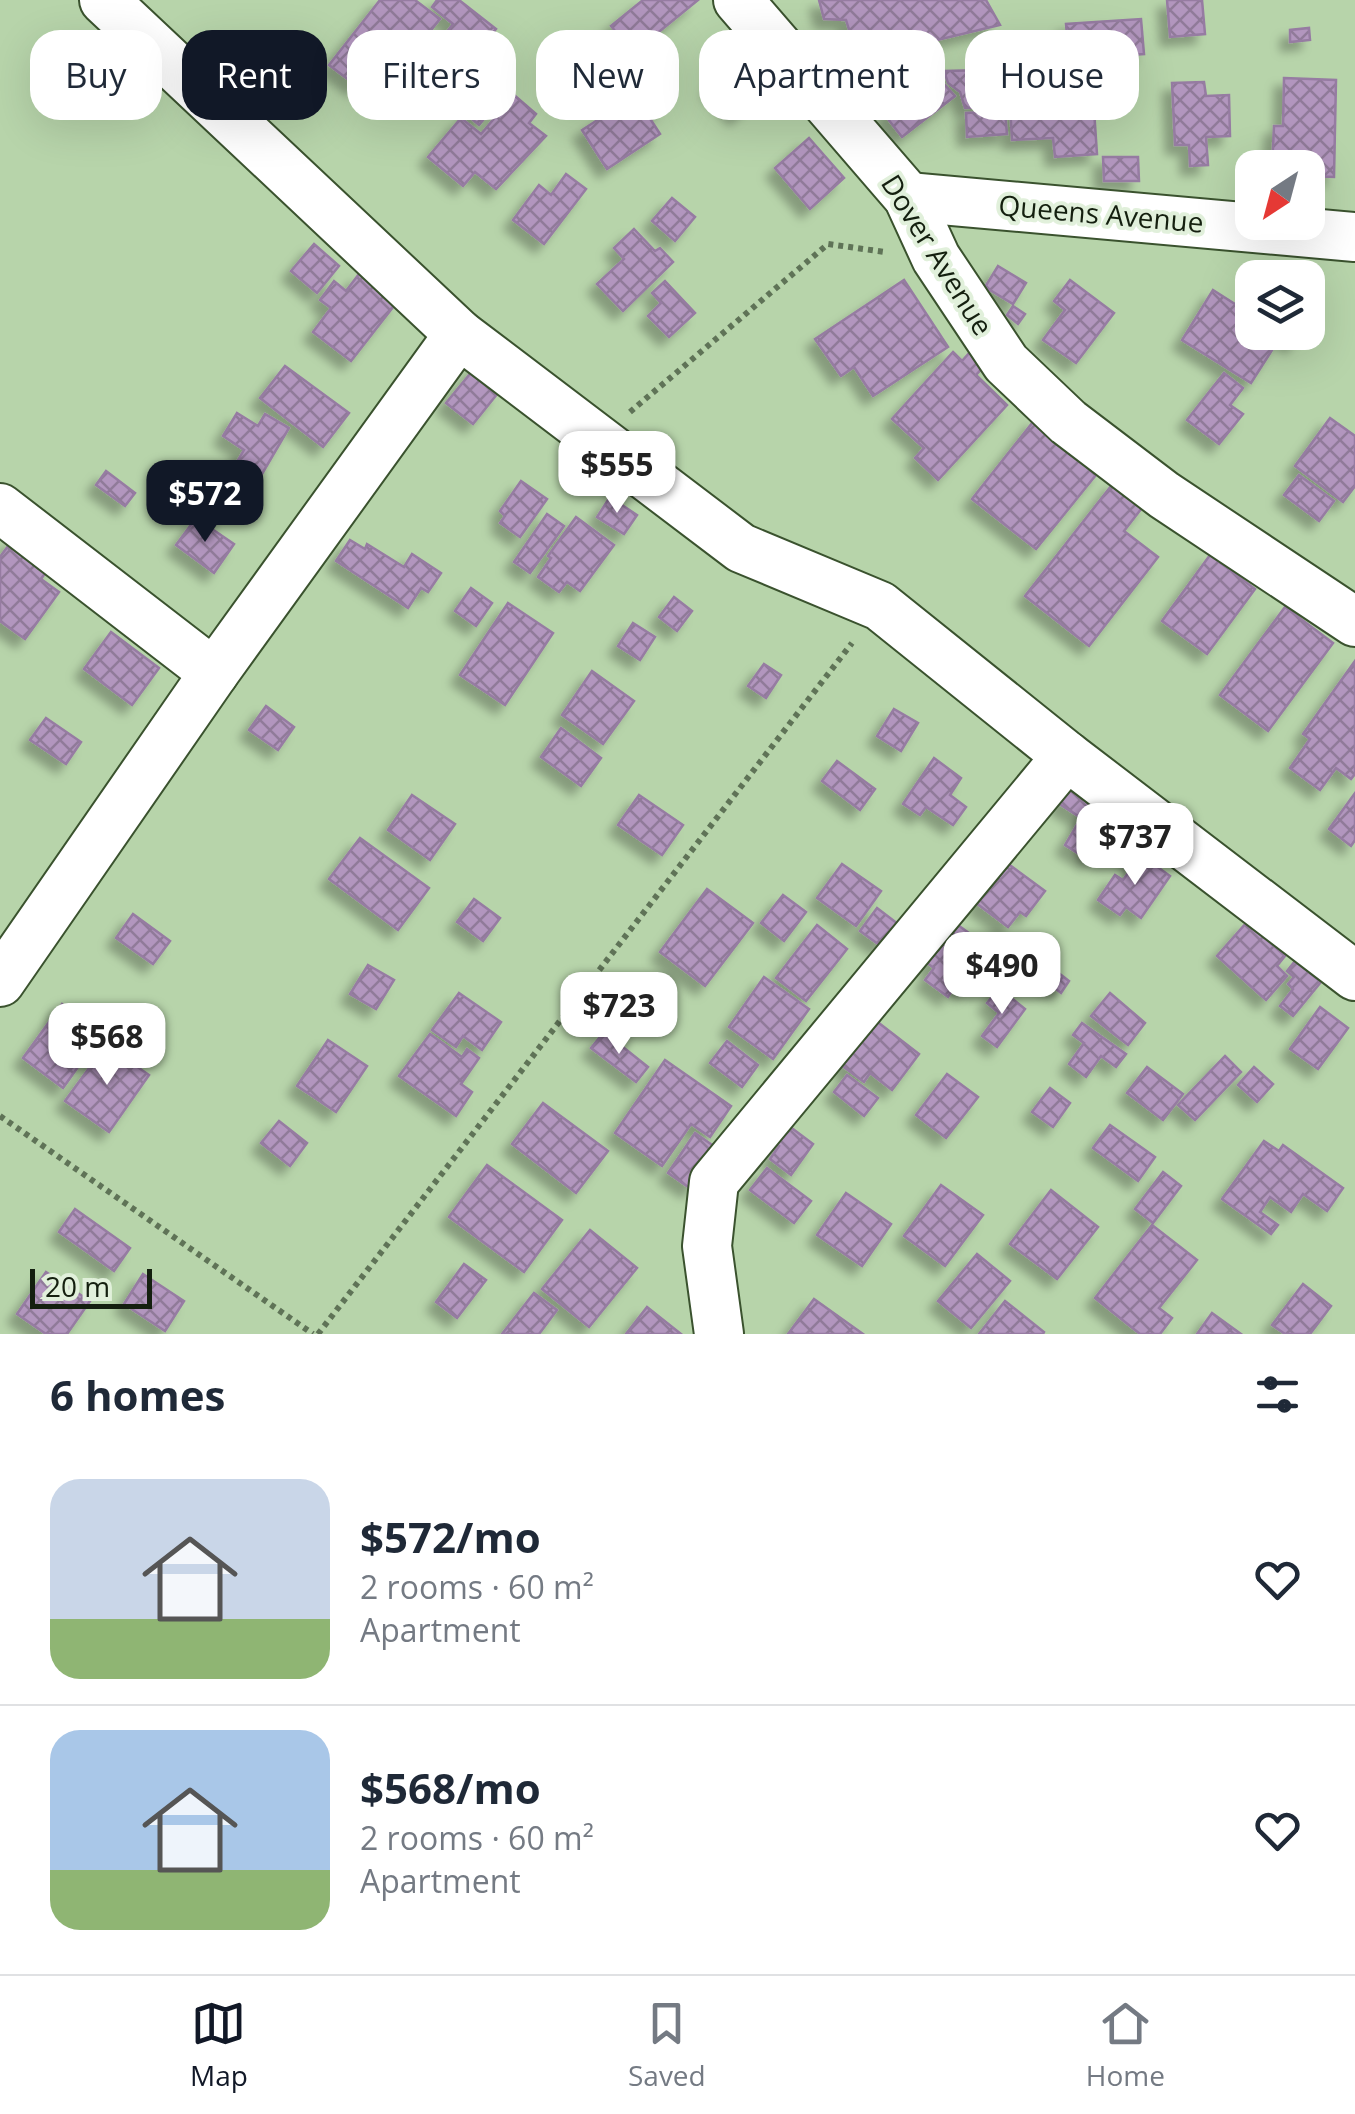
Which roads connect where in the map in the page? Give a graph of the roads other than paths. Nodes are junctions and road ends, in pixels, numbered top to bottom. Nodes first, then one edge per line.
1 (104, 0) edge
2 (738, 0) edge
3 (908, 197) junction
4 (1355, 237) edge
5 (459, 334) junction
6 (0, 508) edge
7 (1355, 622) edge
8 (214, 674) junction
9 (1067, 756) junction
10 (1355, 976) edge
11 (0, 982) edge
12 (718, 1334) edge

1 - 5 street
2 - 3 street, Dover Avenue
3 - 4 street, Queens Avenue
3 - 7 street, Dover Avenue
5 - 8 street
5 - 9 street
6 - 8 street
8 - 11 street
9 - 10 street
9 - 12 street

